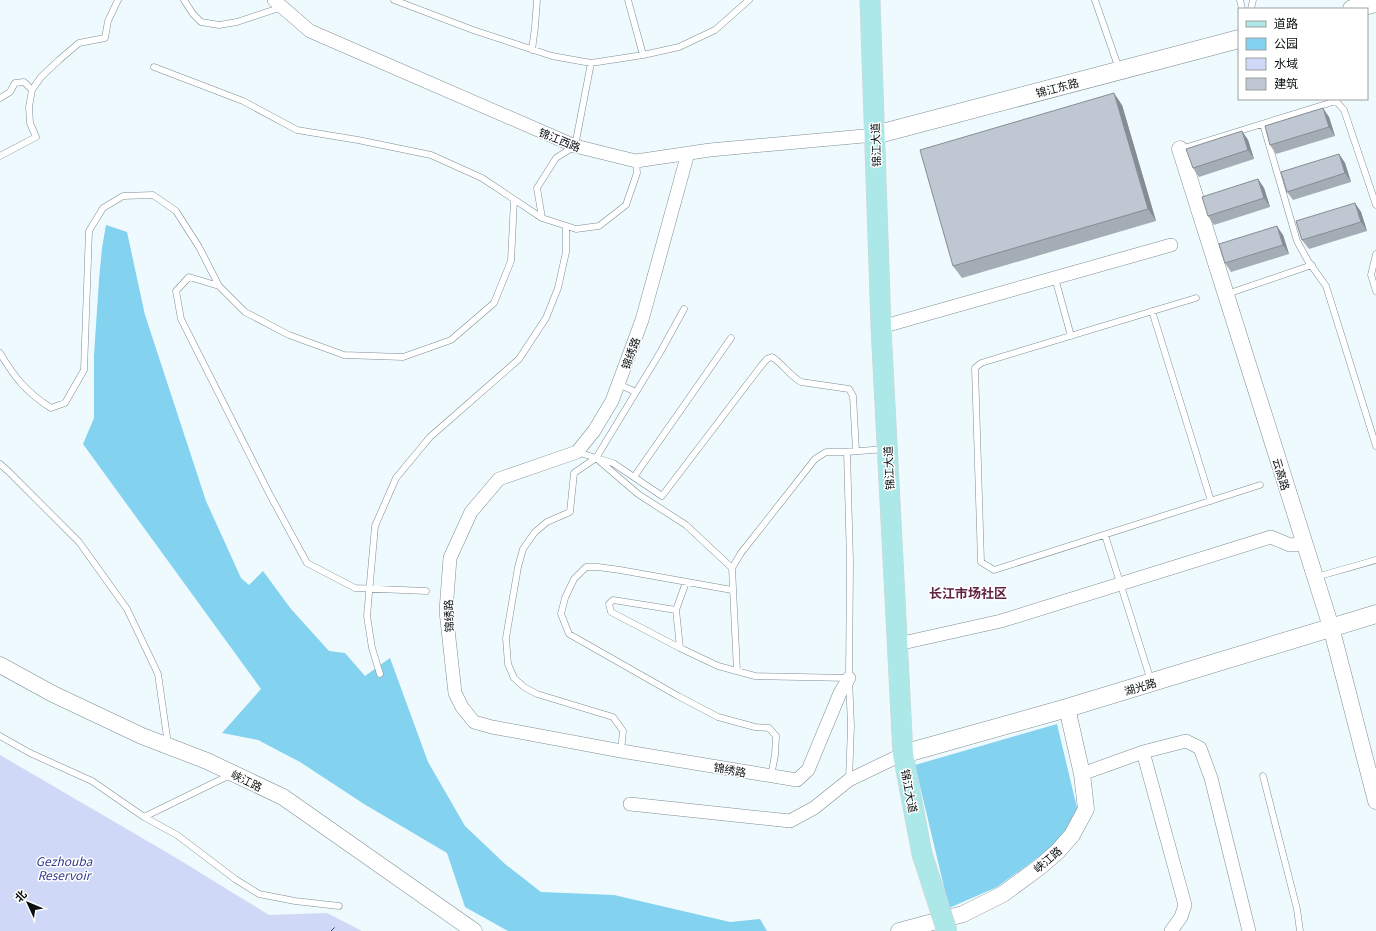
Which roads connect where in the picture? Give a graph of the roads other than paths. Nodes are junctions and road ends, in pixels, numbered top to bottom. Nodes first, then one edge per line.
1 (118, 0) edge
2 (184, 0) edge
3 (394, 0) edge
4 (537, 0) edge
5 (628, 0) edge
6 (749, 0) edge
7 (870, 0) edge
8 (1095, 0) edge
9 (278, 3) edge
10 (1376, 3) edge
11 (1356, 8) edge
12 (1238, 39) edge
13 (532, 50) junction
14 (643, 54) junction
15 (591, 63) junction
16 (154, 67) dead end
17 (1119, 70) junction
18 (32, 90) junction
19 (0, 98) edge
20 (1263, 124) junction
21 (875, 135) junction
22 (575, 146) junction
23 (1180, 149) joint
24 (688, 153) junction
25 (0, 156) edge
26 (636, 161) junction
27 (514, 200) junction
28 (1376, 205) edge
29 (542, 218) junction
30 (566, 226) junction
31 (1171, 245) dead end
32 (1376, 254) edge
33 (1312, 265) junction
34 (1055, 278) junction
35 (218, 286) junction
36 (1376, 291) edge
37 (1225, 294) junction
38 (1196, 298) dead end
39 (684, 309) dead end
40 (1152, 311) junction
41 (881, 328) junction
42 (1071, 336) junction
43 (731, 338) dead end
44 (0, 354) edge
45 (618, 384) junction
46 (636, 392) junction
47 (1376, 446) edge
48 (887, 449) junction
49 (856, 451) junction
50 (577, 452) junction
51 (847, 452) junction
52 (596, 458) junction
53 (0, 464) edge
54 (634, 477) junction
55 (1260, 485) dead end
56 (1211, 501) junction
57 (1105, 535) junction
58 (1304, 544) junction
59 (1376, 560) edge
60 (732, 568) junction
61 (1315, 578) junction
62 (686, 582) junction
63 (1120, 584) junction
64 (369, 589) junction
65 (732, 590) junction
66 (426, 591) dead end
67 (676, 610) junction
68 (1376, 614) edge
69 (1331, 627) junction
70 (898, 644) junction
71 (680, 648) junction
72 (0, 665) edge
73 (737, 671) junction
74 (380, 674) dead end
75 (848, 678) junction
76 (1151, 682) junction
77 (1067, 708) junction
78 (0, 736) edge
79 (169, 746) junction
80 (621, 751) junction
81 (1143, 752) junction
82 (903, 754) junction
83 (233, 773) junction
84 (1082, 774) junction
85 (771, 776) junction
86 (1263, 776) dead end
87 (849, 780) junction
88 (1376, 801) edge
89 (630, 804) dead end
90 (144, 818) junction
91 (339, 906) dead end
92 (474, 931) edge
93 (899, 931) edge
94 (947, 931) edge
95 (1171, 931) edge
96 (1250, 931) edge
97 (1300, 931) edge

1 - 18 lane
2 - 9 lane
3 - 13 lane
4 - 13 lane
5 - 14 lane
6 - 14 lane
7 - 21 main road, 锦江大道
8 - 17 lane
9 - 22 street, 锦江西路
10 - 11 main road
12 - 17 main road, 锦江东路
13 - 15 lane
14 - 15 lane
15 - 22 lane
16 - 27 lane
17 - 21 main road, 锦江东路
18 - 19 lane
18 - 25 lane
20 - 23 lane
20 - 28 lane
20 - 33 lane
21 - 24 street, 锦江西路
21 - 41 main road, 锦江大道
22 - 26 street, 锦江西路
22 - 29 lane
23 - 37 street, 云高路
24 - 26 street, 锦江西路
24 - 45 street, 锦绣路
26 - 30 lane
27 - 29 lane
27 - 35 lane
29 - 30 lane
30 - 64 lane
31 - 34 street
32 - 36 lane
33 - 37 lane
33 - 47 lane
34 - 41 street
34 - 42 lane
35 - 44 lane
35 - 64 lane
37 - 58 street, 云高路
38 - 40 lane
39 - 46 lane
40 - 42 lane
40 - 56 lane
41 - 48 main road, 锦江大道
42 - 57 lane
43 - 54 lane
45 - 46 lane
45 - 50 street, 锦绣路
46 - 52 lane
48 - 49 lane
48 - 70 main road, 锦江大道
49 - 51 lane
49 - 54 lane
50 - 52 lane
50 - 80 street, 锦绣路
51 - 60 lane
51 - 75 lane
52 - 54 lane
52 - 60 lane
52 - 80 lane
53 - 79 lane
55 - 56 lane
56 - 57 lane
57 - 63 lane
58 - 61 street, 云高路
58 - 63 street
59 - 61 lane
60 - 65 lane
61 - 69 street, 云高路
62 - 65 lane
62 - 67 lane
62 - 85 lane
63 - 70 street
63 - 76 lane
64 - 66 lane
64 - 74 lane
65 - 73 lane
67 - 71 lane
67 - 71 lane
68 - 69 main road, 湖光路
69 - 76 main road, 湖光路
69 - 88 street, 云高路
70 - 82 main road, 锦江大道
71 - 73 lane
72 - 79 street, 峡江路
73 - 75 lane
75 - 85 street, 锦绣路
75 - 87 lane
76 - 77 main road, 湖光路
77 - 82 main road, 湖光路
77 - 84 street, 峡江路
78 - 90 lane
79 - 83 street, 峡江路
80 - 85 street, 锦绣路
81 - 84 street
81 - 95 street
81 - 96 street
82 - 87 street
82 - 94 main road, 锦江大道, bridge
83 - 90 lane
83 - 92 street, 峡江路
84 - 93 street, 峡江路
86 - 97 lane
87 - 89 street
90 - 91 lane

